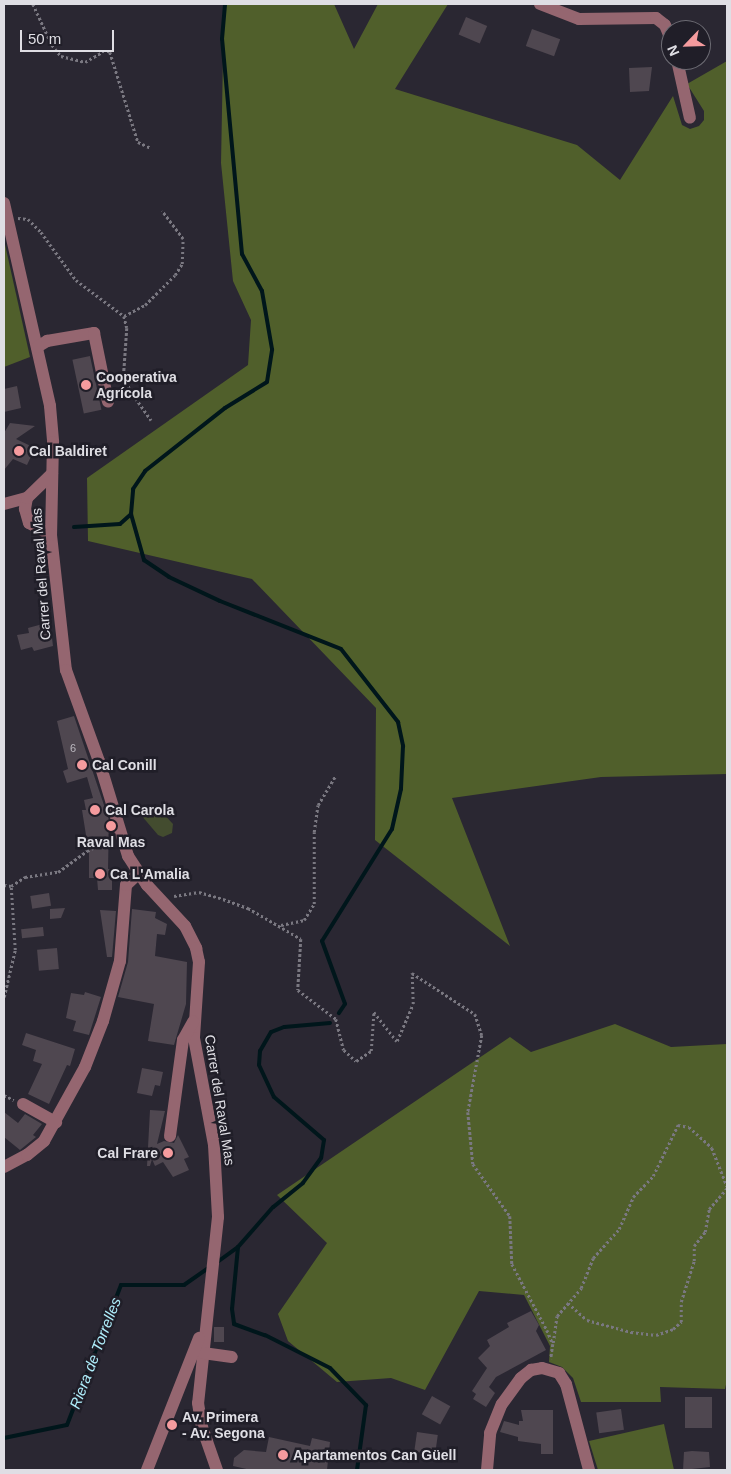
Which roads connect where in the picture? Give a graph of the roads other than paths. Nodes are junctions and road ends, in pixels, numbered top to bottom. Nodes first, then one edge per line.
1 (540, 4) edge
2 (661, 23) edge
3 (678, 70) edge
4 (690, 118) dead end
5 (4, 203) edge
6 (37, 347) junction
7 (108, 402) dead end
8 (52, 474) junction
9 (27, 498) junction
10 (4, 504) edge
11 (51, 535) junction
12 (138, 874) junction
13 (193, 1022) junction
14 (23, 1104) dead end
15 (56, 1122) junction
16 (170, 1136) dead end
17 (4, 1167) edge
18 (206, 1322) junction
19 (203, 1352) junction
20 (232, 1357) dead end
21 (147, 1470) edge
22 (217, 1470) edge
23 (487, 1470) edge
24 (589, 1470) edge

1 - 2 street
3 - 4 street
5 - 6 street, Carrer del Raval Mas
6 - 7 street
6 - 8 street, Carrer del Raval Mas
8 - 9 street
8 - 11 street, Carrer del Raval Mas
9 - 10 street
9 - 11 street
11 - 12 street, Carrer del Raval Mas
12 - 13 street, Carrer del Raval Mas
12 - 15 street
13 - 16 street
13 - 18 street, Carrer del Raval Mas
14 - 15 street
15 - 17 street
18 - 19 street
18 - 21 street
19 - 20 street
19 - 22 street
23 - 24 street

